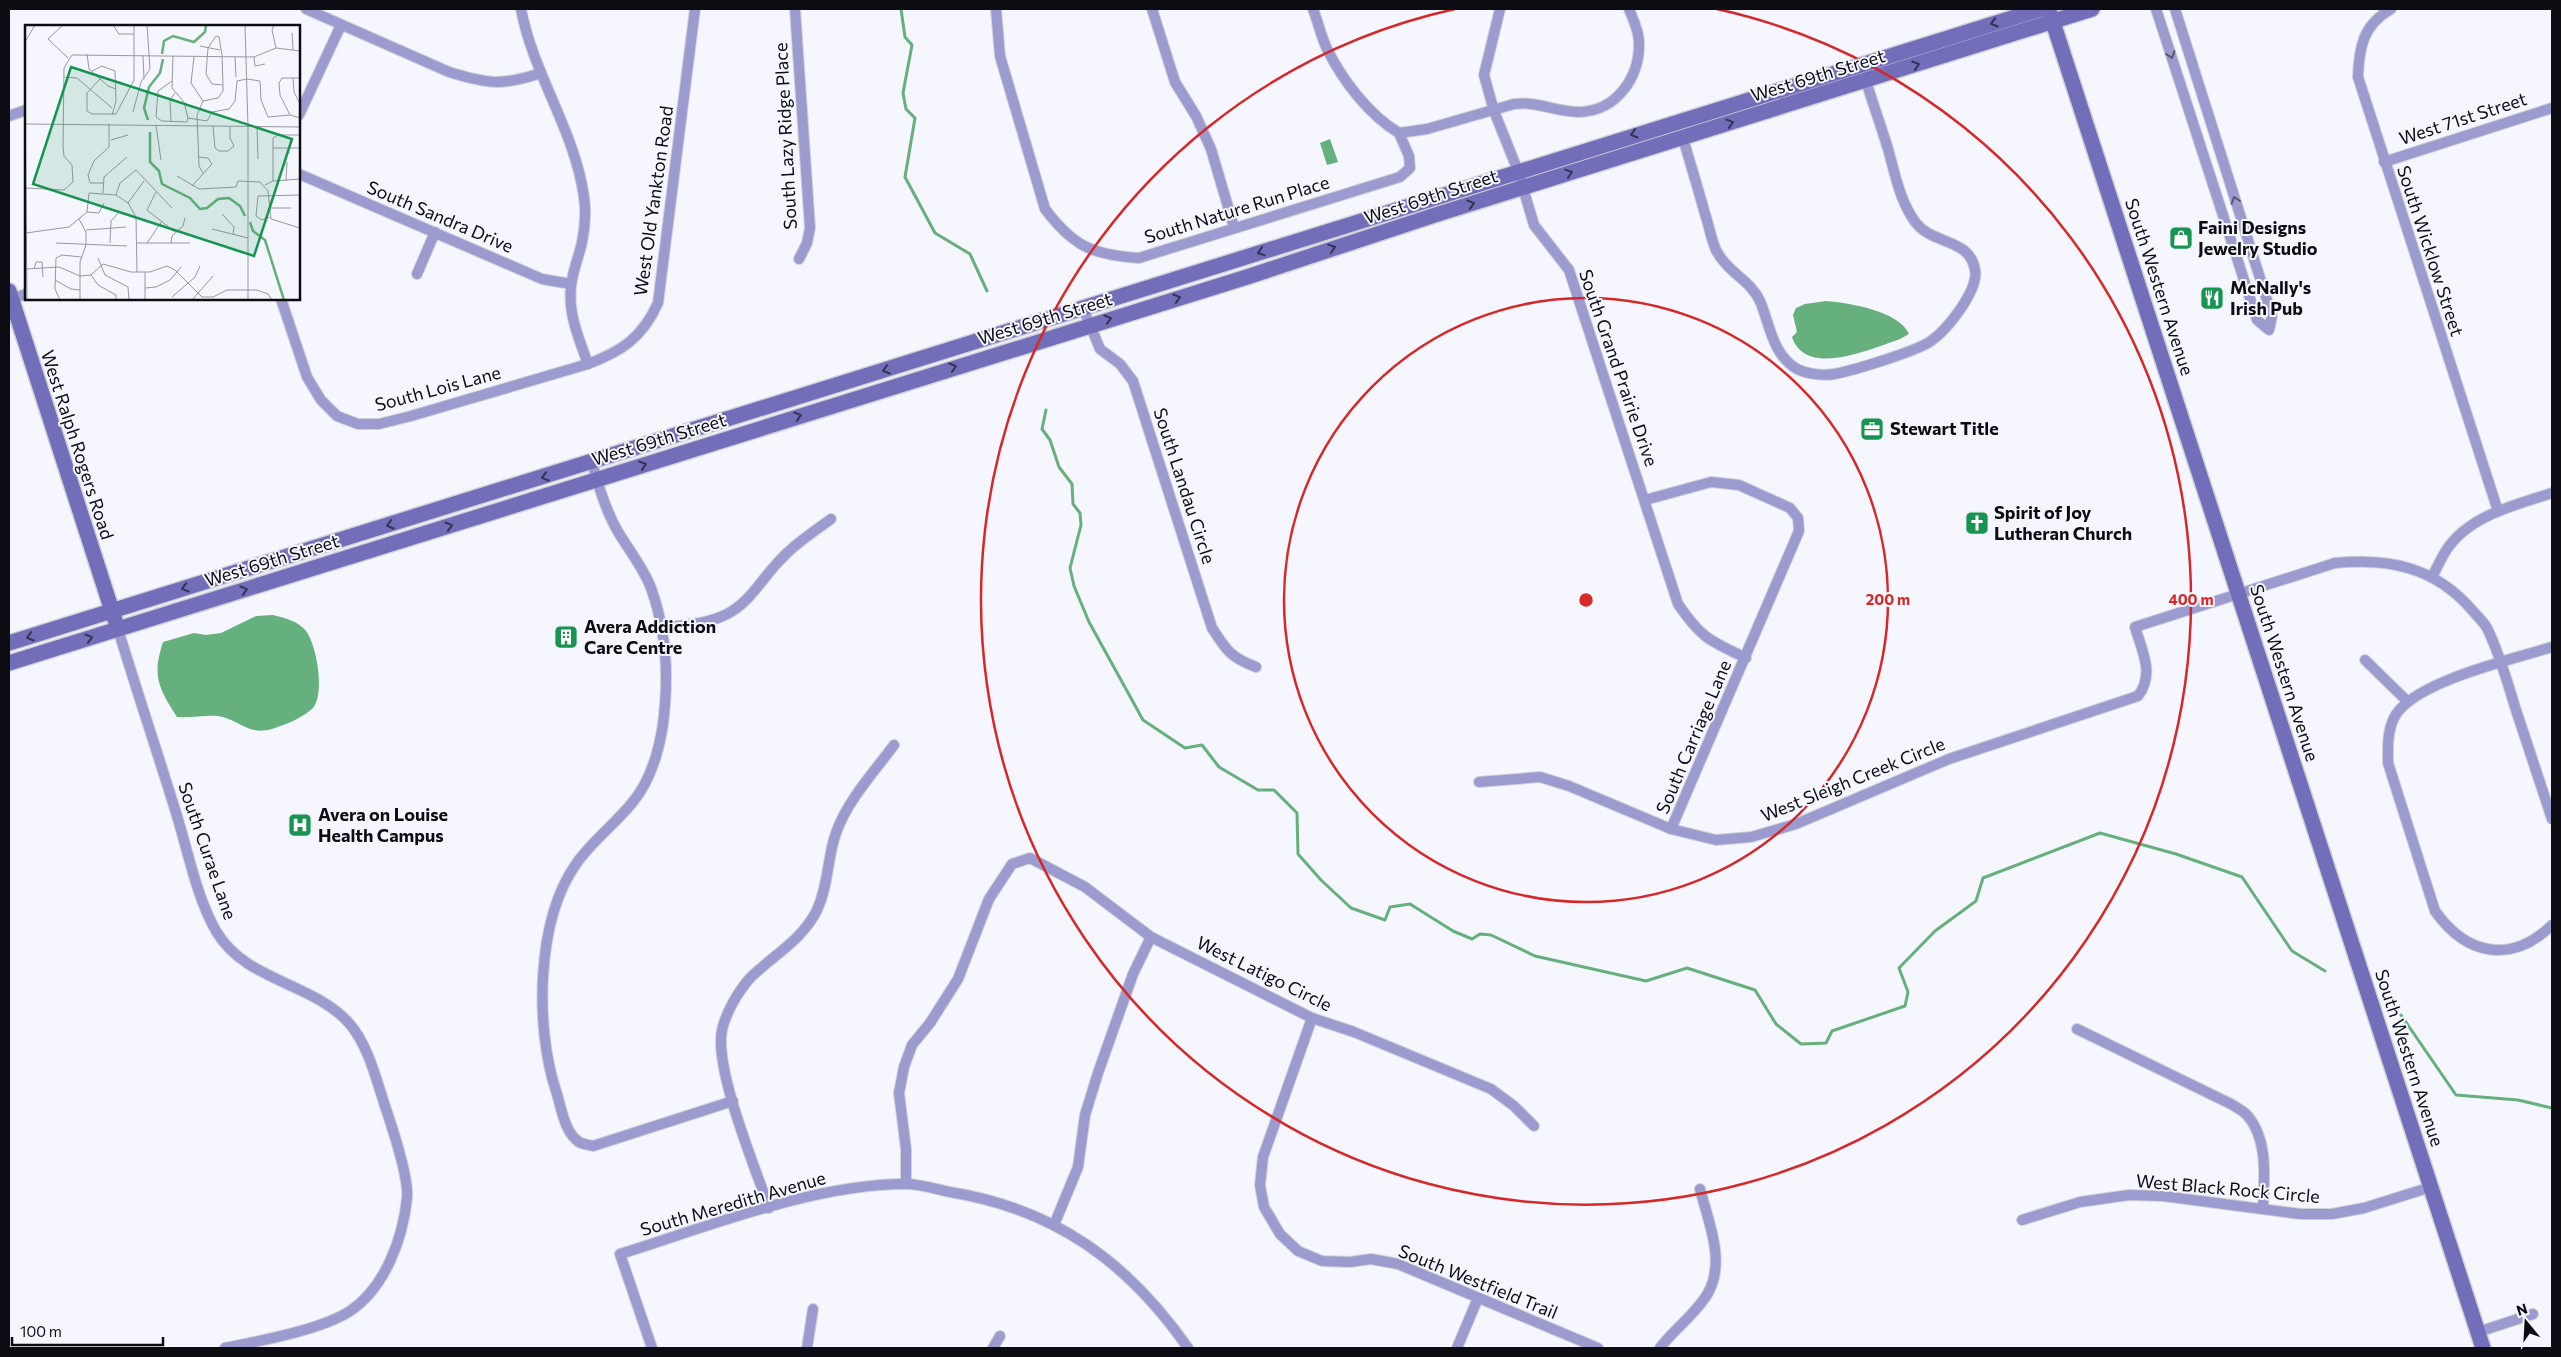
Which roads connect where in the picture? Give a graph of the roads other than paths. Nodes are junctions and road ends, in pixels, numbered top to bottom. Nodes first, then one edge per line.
1 (306, 9) edge
2 (521, 9) edge
3 (695, 9) edge
4 (795, 9) edge
5 (996, 9) edge
6 (1152, 9) edge
7 (1314, 9) edge
8 (1500, 9) edge
9 (1629, 9) edge
10 (2041, 9) edge
11 (2092, 9) edge
12 (2156, 9) edge
13 (2174, 9) edge
14 (2391, 9) edge
15 (2050, 15) edge
16 (341, 25) junction
17 (541, 73) junction
18 (1866, 81) junction
19 (2552, 108) edge
20 (25, 110) edge
21 (1494, 111) junction
22 (300, 113) edge
23 (9, 116) edge
24 (1677, 121) junction
25 (1399, 134) junction
26 (1683, 138) junction
27 (2384, 162) junction
28 (1518, 171) junction
29 (300, 174) edge
30 (1523, 188) junction
31 (1234, 227) junction
32 (435, 232) junction
33 (1241, 258) junction
34 (799, 259) dead end
35 (417, 274) dead end
36 (1247, 277) junction
37 (571, 284) junction
38 (25, 294) edge
39 (10, 295) edge
40 (282, 300) edge
41 (1083, 308) junction
42 (1089, 325) junction
43 (588, 364) junction
44 (592, 462) junction
45 (597, 480) junction
46 (2552, 493) edge
47 (1645, 500) junction
48 (2498, 511) junction
49 (831, 519) dead end
50 (2432, 577) junction
51 (2238, 593) junction
52 (112, 611) junction
53 (663, 628) junction
54 (118, 629) junction
55 (9, 644) edge
56 (2552, 647) edge
57 (1746, 658) junction
58 (2365, 660) dead end
59 (9, 663) edge
60 (2501, 664) junction
61 (1256, 668) dead end
62 (2406, 702) junction
63 (894, 745) dead end
64 (1479, 782) dead end
65 (2550, 804) edge
66 (2552, 819) edge
67 (1671, 829) junction
68 (2552, 925) edge
69 (1151, 937) junction
70 (1312, 1018) junction
71 (2077, 1029) dead end
72 (733, 1101) junction
73 (1534, 1126) dead end
74 (906, 1184) junction
75 (2431, 1187) junction
76 (1700, 1189) dead end
77 (768, 1208) junction
78 (2263, 1209) junction
79 (2022, 1220) dead end
80 (1054, 1225) junction
81 (1478, 1298) junction
82 (813, 1310) dead end
83 (2533, 1314) dead end
84 (2478, 1332) junction
85 (1000, 1336) dead end
86 (225, 1348) edge
87 (652, 1348) edge
88 (807, 1348) edge
89 (993, 1348) edge
90 (1188, 1348) edge
91 (1457, 1348) edge
92 (1598, 1348) edge
93 (1660, 1348) edge
94 (2484, 1348) edge

1 - 16 street
2 - 17 street
3 - 43 street, West Old Yankton Road
4 - 34 street, South Lazy Ridge Place
5 - 31 street, South Nature Run Place
6 - 31 street
7 - 25 street
8 - 21 street, South Grand Prairie Drive
9 - 21 street
10 -> 24 main road, West 69th Street
11 - 15 main road, West 69th Street
12 -> 13 street
14 - 27 street, South Wicklow Street
18 -> 15 main road, West 69th Street
15 - 51 main road, South Western Avenue
16 - 17 street
16 - 22 street
17 - 37 street
26 -> 18 main road, West 69th Street
18 - 26 street
19 - 27 street, West 71st Street
20 - 23 street
21 - 25 street
21 - 28 street, South Grand Prairie Drive
24 - 26 main road
24 -> 28 main road, West 69th Street
25 - 31 street, South Nature Run Place
30 -> 26 main road, West 69th Street
27 - 48 street, South Wicklow Street
28 - 30 street, South Grand Prairie Drive
28 -> 33 main road, West 69th Street
29 - 32 street, South Sandra Drive
36 -> 30 main road, West 69th Street
30 - 47 street, South Grand Prairie Drive
32 - 35 street
32 - 37 street, South Sandra Drive
33 - 36 main road
33 - 41 main road, West 69th Street
42 -> 36 main road, West 69th Street
37 - 43 street
38 - 39 street
39 - 52 main road, West Ralph Rogers Road
40 - 43 street, South Lois Lane
41 - 42 street, South Landau Circle
41 -> 44 main road, West 69th Street
45 -> 42 main road, West 69th Street
42 - 61 street, South Landau Circle
44 - 45 street
44 -> 52 main road, West 69th Street
45 - 53 street
54 -> 45 main road, West 69th Street
46 - 48 street
47 - 57 street, South Grand Prairie Drive
47 - 57 street, South Carriage Lane
48 - 50 street
49 - 53 street
50 - 51 street
50 - 60 street
51 - 67 street, West Sleigh Creek Circle
51 - 75 main road, South Western Avenue
52 - 54 main road, West Ralph Rogers Road
52 -> 55 main road, West 69th Street
53 - 72 street
59 -> 54 main road, West 69th Street
54 - 86 street, South Curae Lane
56 - 60 street
57 - 67 street, South Carriage Lane
58 - 62 street
60 - 62 street
60 - 65 street
62 - 68 street
63 - 72 street
64 - 67 street, West Sleigh Creek Circle
65 - 66 street
69 - 70 street, West Latigo Circle
69 - 74 street, West Latigo Circle
69 - 80 street
70 - 73 street, West Latigo Circle
70 - 81 street, South Westfield Trail
71 - 78 street
72 - 77 street
74 - 77 street, South Meredith Avenue
74 - 80 street, South Meredith Avenue
75 - 78 street, West Black Rock Circle
75 - 84 main road, South Western Avenue
76 - 93 street
77 - 87 street, South Meredith Avenue
78 - 79 street, West Black Rock Circle
80 - 90 street, South Meredith Avenue
81 - 91 street
81 - 92 street, South Westfield Trail
82 - 88 street
83 - 84 street
84 - 94 main road, South Western Avenue
85 - 89 street

